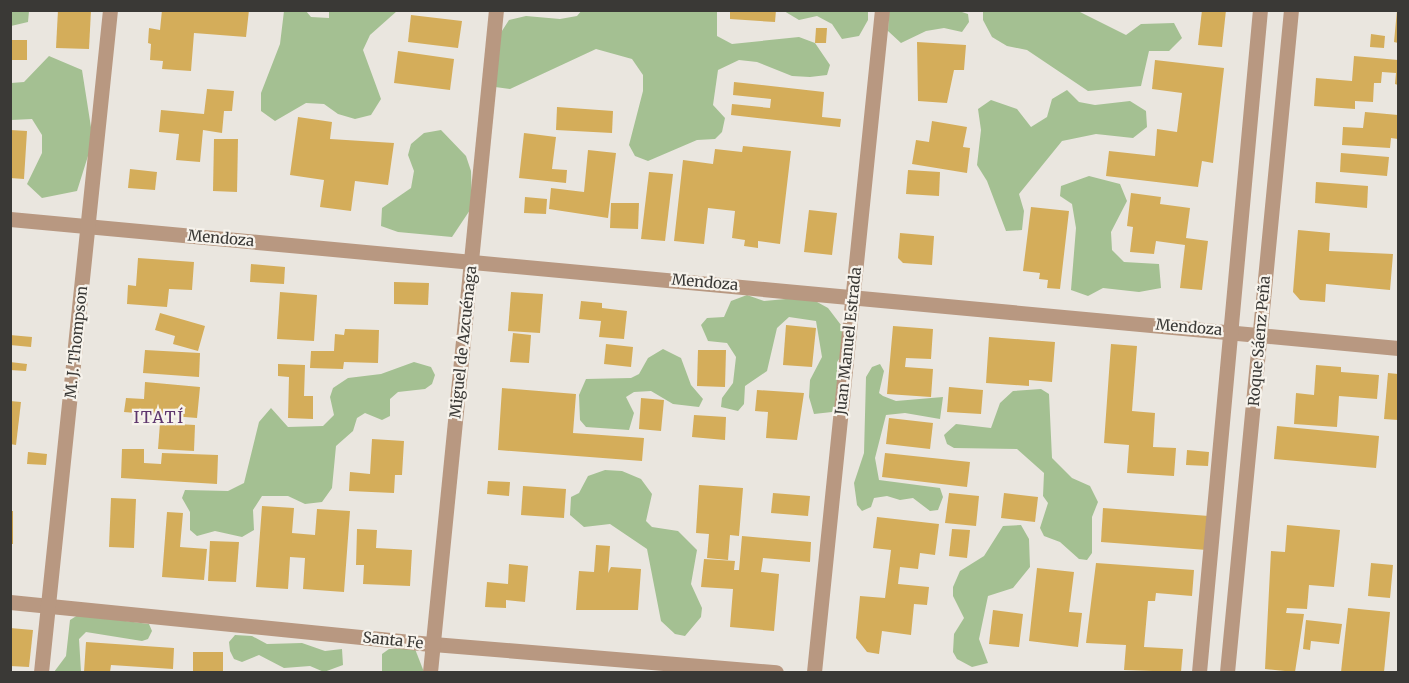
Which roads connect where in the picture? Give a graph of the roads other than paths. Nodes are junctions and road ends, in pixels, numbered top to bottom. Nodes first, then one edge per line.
1 (110, 10) edge
2 (496, 10) edge
3 (882, 10) edge
4 (1260, 10) edge
5 (1291, 10) edge
6 (10, 219) edge
7 (88, 226) junction
8 (472, 260) junction
9 (852, 296) junction
10 (1230, 330) junction
11 (1260, 333) junction
12 (1398, 348) edge
13 (10, 602) edge
14 (49, 605) junction
15 (433, 644) junction
16 (41, 672) edge
17 (430, 672) edge
18 (776, 672) edge
19 (814, 672) edge
20 (1199, 672) edge
21 (1227, 672) edge

1 - 7 street, M. J. Thompson
2 - 8 street, Miguel de Azcuénaga
3 - 9 street, Juan Manuel Estrada
4 - 10 street, Roque Sáenz Peña
5 - 11 street, Roque Sáenz Peña
6 - 7 street, Mendoza
7 - 8 street, Mendoza
7 - 14 street, M. J. Thompson
8 - 9 street, Mendoza
8 - 15 street, Miguel de Azcuénaga
9 - 10 street, Mendoza
9 - 19 street, Juan Manuel Estrada
10 - 11 street, Mendoza
10 - 20 street, Roque Sáenz Peña
11 - 12 street, Mendoza
11 - 21 street, Roque Sáenz Peña
13 - 14 street, Santa Fe
14 - 15 street, Santa Fe
14 - 16 street, M. J. Thompson
15 - 17 street, Miguel de Azcuénaga
15 - 18 street, Santa Fe

